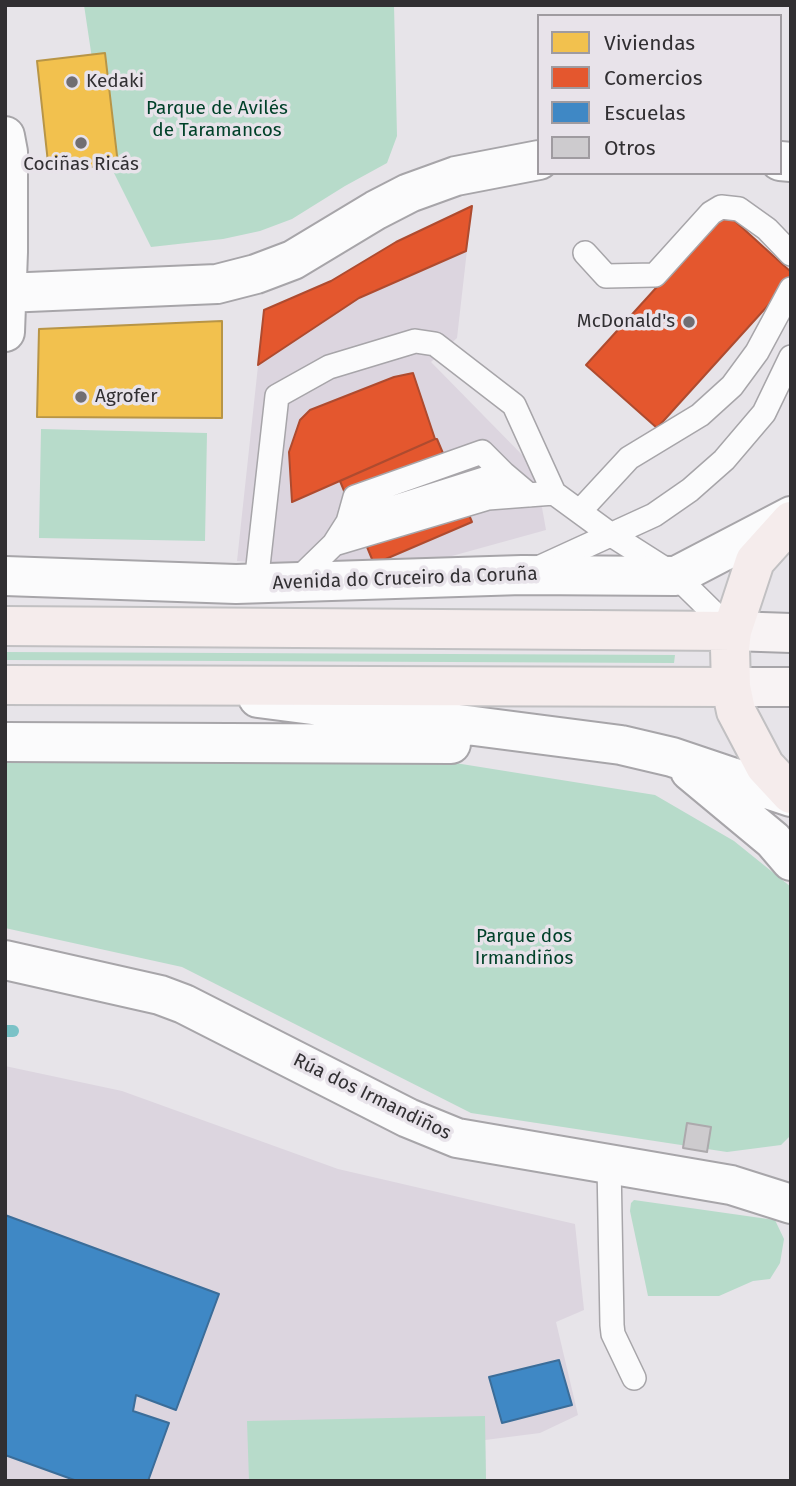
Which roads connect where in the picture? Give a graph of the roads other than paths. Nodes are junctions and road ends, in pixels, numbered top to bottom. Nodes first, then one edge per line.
1 (5, 135) edge
2 (537, 160) edge
3 (585, 253) dead end
4 (791, 254) edge
5 (791, 289) edge
6 (6, 293) edge
7 (5, 332) edge
8 (791, 357) edge
9 (554, 493) junction
10 (529, 495) junction
11 (580, 511) junction
12 (791, 519) edge
13 (610, 534) junction
14 (334, 544) junction
15 (522, 575) junction
16 (5, 576) edge
17 (676, 576) junction
18 (294, 583) junction
19 (256, 584) junction
20 (5, 626) edge
21 (732, 631) junction
22 (782, 632) edge
23 (5, 685) edge
24 (160, 686) junction
25 (731, 687) junction
26 (785, 687) edge
27 (5, 742) edge
28 (621, 745) junction
29 (672, 757) junction
30 (791, 796) edge
31 (791, 860) edge
32 (5, 960) edge
33 (609, 1164) junction
34 (791, 1203) edge
35 (634, 1378) dead end

1 - 6 street
2 - 6 street
3 - 4 lane
5 - 11 lane
6 - 7 street
8 - 13 lane
9 - 10 lane
9 - 11 lane
9 - 19 lane
10 - 14 lane
10 - 14 lane
11 - 13 lane
12 - 17 street, Avenida do Cruceiro da Coruña
12 - 21 main road
13 - 15 lane
13 - 17 lane
14 - 18 lane
15 - 17 street, Avenida do Cruceiro da Coruña
15 - 18 street, Avenida do Cruceiro da Coruña
16 - 19 street, Avenida do Cruceiro da Coruña
17 - 21 lane
18 - 19 street, Avenida do Cruceiro da Coruña
20 - 21 main road
21 - 22 street
21 - 25 main road
23 - 24 main road
24 - 25 main road
24 - 28 street
25 - 26 street
25 - 30 main road
27 - 28 street
28 - 29 street
29 - 30 street
29 - 31 street
32 - 33 street, Rúa dos Irmandiños
33 - 34 street, Rúa dos Irmandiños
33 - 35 lane

